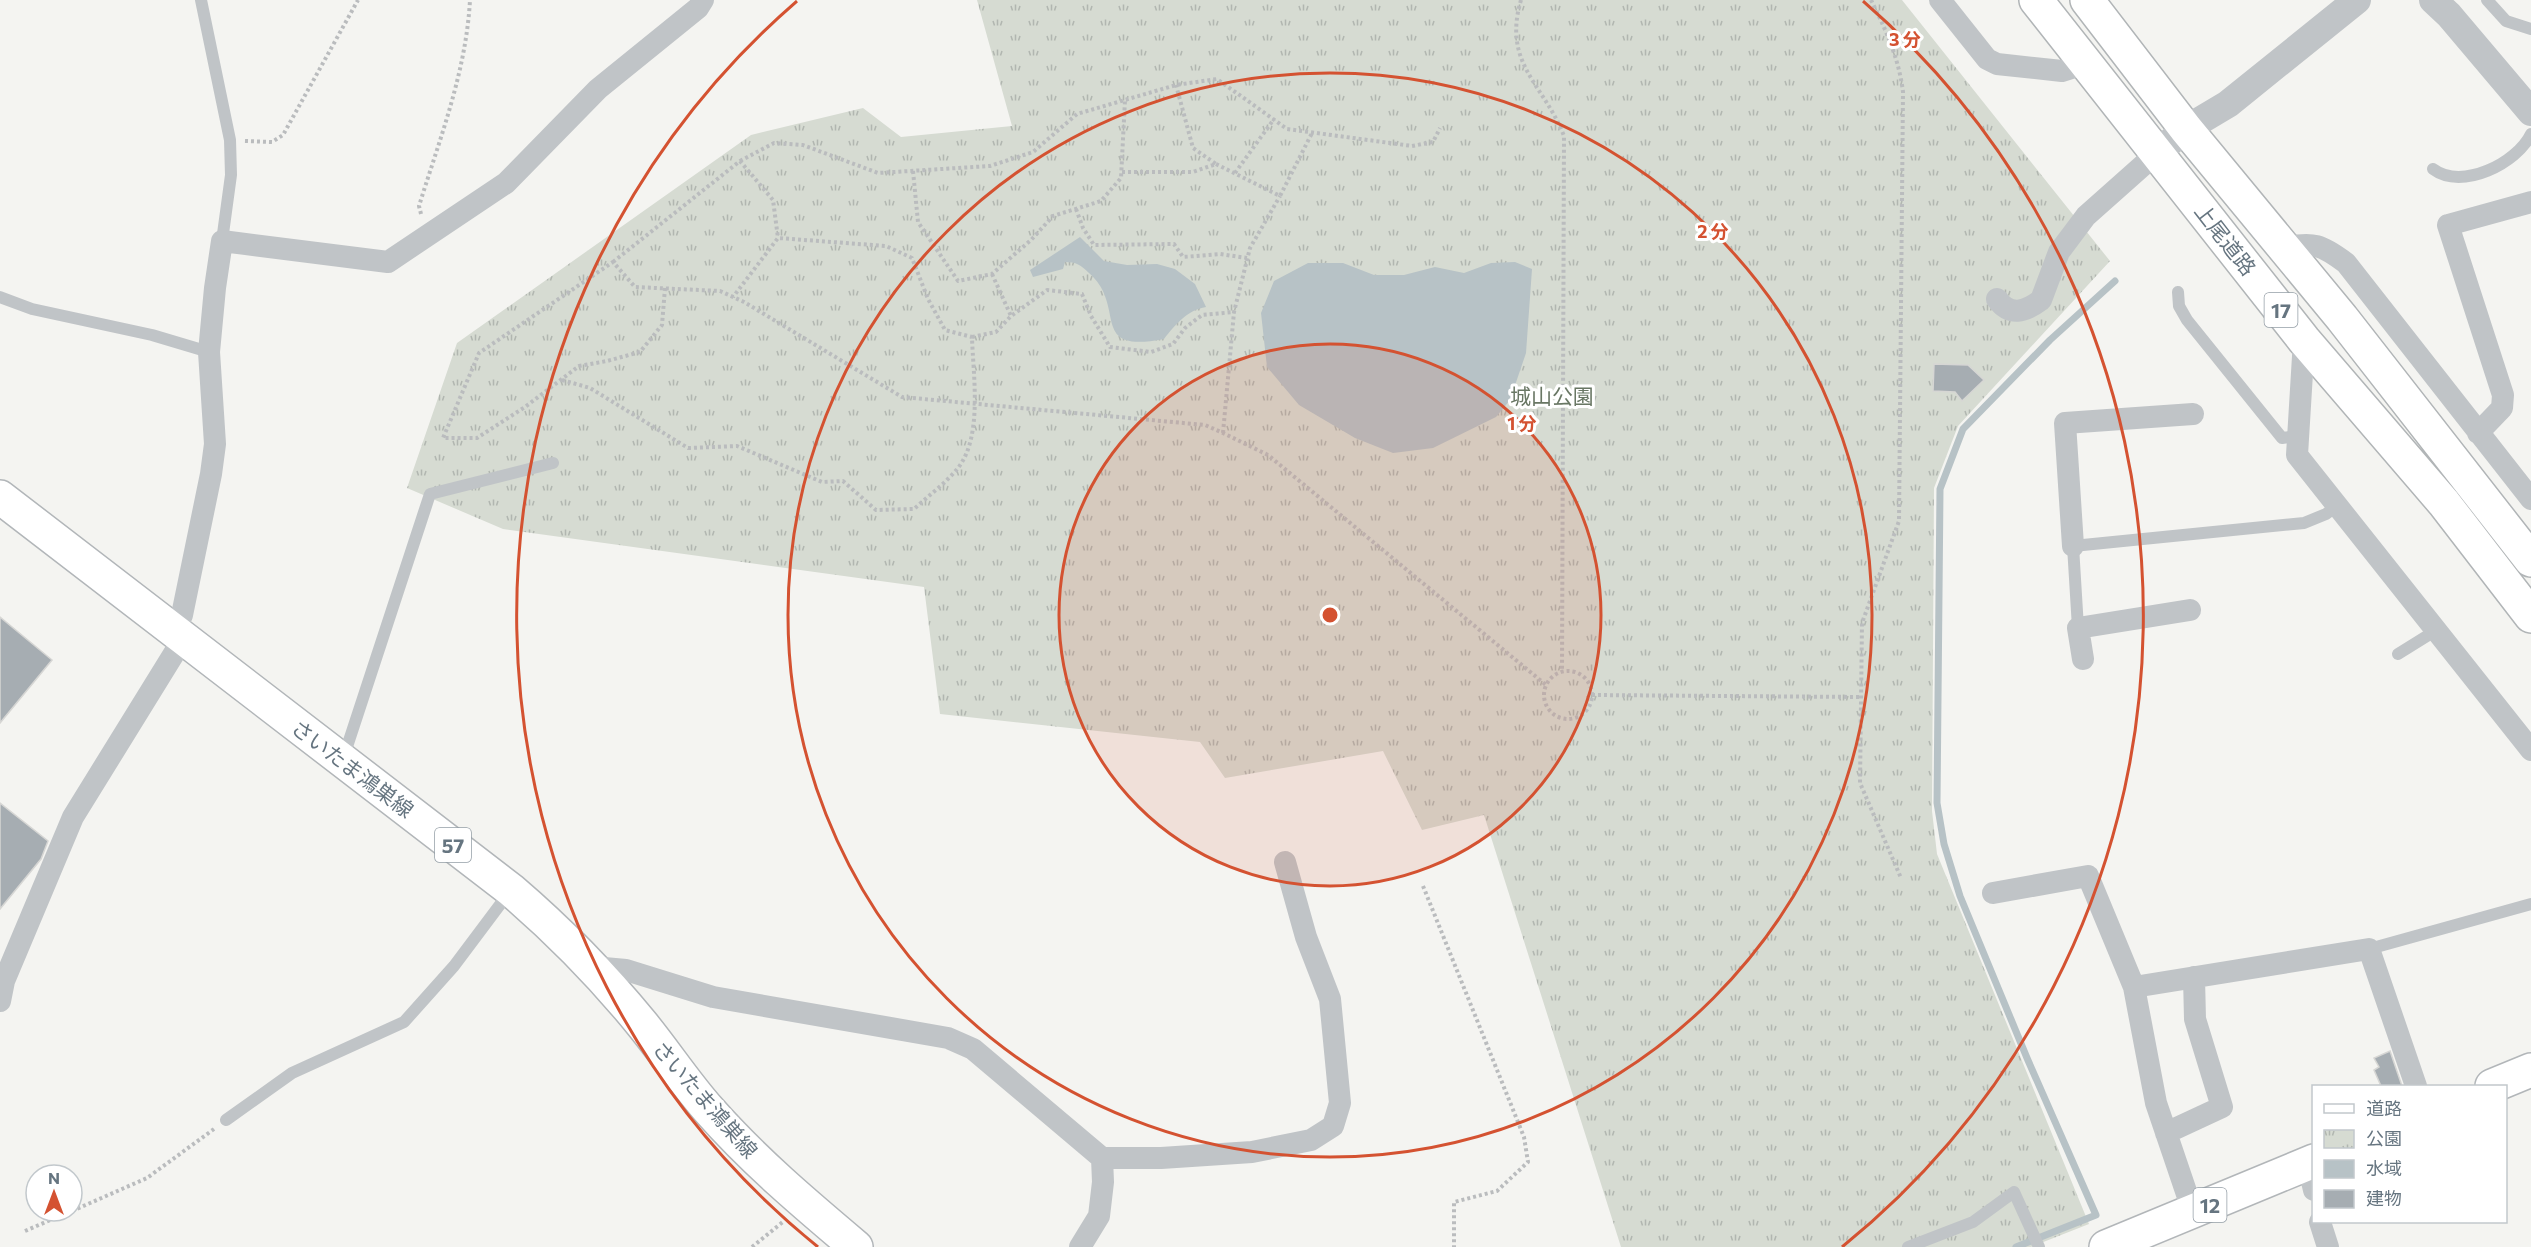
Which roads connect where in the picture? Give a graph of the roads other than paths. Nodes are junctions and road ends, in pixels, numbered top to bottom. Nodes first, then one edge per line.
1 (201, 0) edge
2 (703, 0) edge
3 (1940, 0) edge
4 (2036, 0) edge
5 (2087, 0) edge
6 (2357, 0) edge
7 (2433, 0) edge
8 (2487, 0) edge
9 (2531, 29) edge
10 (2087, 63) junction
11 (2531, 112) edge
12 (2186, 129) junction
13 (2531, 134) edge
14 (2158, 152) junction
15 (2433, 169) dead end
16 (2531, 202) edge
17 (222, 241) junction
18 (2284, 248) junction
19 (2178, 292) dead end
20 (0, 297) edge
21 (1997, 299) dead end
22 (2304, 340) junction
23 (209, 352) junction
24 (2193, 414) dead end
25 (2478, 433) junction
26 (2297, 436) junction
27 (553, 463) dead end
28 (0, 497) edge
29 (2531, 499) edge
30 (2338, 505) junction
31 (2073, 546) junction
32 (2531, 560) edge
33 (2190, 610) dead end
34 (2531, 616) edge
35 (2078, 628) junction
36 (2435, 631) junction
37 (179, 636) junction
38 (2398, 654) dead end
39 (2083, 659) dead end
40 (2531, 750) edge
41 (343, 760) junction
42 (1285, 862) dead end
43 (511, 890) junction
44 (1993, 893) dead end
45 (2531, 904) edge
46 (2369, 949) junction
47 (593, 967) junction
48 (2194, 977) junction
49 (2134, 987) junction
50 (0, 1001) edge
51 (2531, 1070) edge
52 (2416, 1085) edge
53 (2494, 1085) edge
54 (226, 1120) road end
55 (2166, 1133) junction
56 (1102, 1158) junction
57 (2312, 1172) edge
58 (2193, 1212) junction
59 (2321, 1223) edge
60 (856, 1247) edge
61 (1080, 1247) edge
62 (1908, 1247) edge
63 (2039, 1247) edge
64 (2106, 1247) edge
65 (2328, 1247) edge

1 - 17 lane
2 - 17 street
3 - 10 street
4 - 10 main road, 上尾道路 / 17
5 - 12 main road, 上尾道路 / 17
6 - 12 street
7 - 11 street
8 - 9 lane
10 - 14 main road, 上尾道路 / 17
12 - 14 street
12 - 18 main road, 上尾道路 / 17
13 - 15 lane
14 - 21 street
14 - 22 main road, 上尾道路 / 17
16 - 25 street
17 - 23 street
18 - 25 street
18 - 32 main road, 上尾道路 / 17
19 - 26 lane
20 - 23 lane
22 - 26 street
22 - 34 main road, 上尾道路 / 17
23 - 37 street
24 - 31 street
25 - 29 street
26 - 30 street
27 - 41 lane
28 - 37 main road, さいたま鴻巣線 / 57
30 - 31 lane
30 - 36 street
31 - 35 lane
33 - 35 street
35 - 39 street
36 - 38 lane
36 - 40 street
37 - 41 main road, さいたま鴻巣線 / 57
37 - 50 street
41 - 43 main road, さいたま鴻巣線 / 57
42 - 56 street
43 - 47 main road, さいたま鴻巣線 / 57
43 - 54 lane
44 - 49 street
45 - 46 lane
46 - 48 street
46 - 52 street
47 - 56 street
47 - 60 main road, さいたま鴻巣線 / 57
48 - 49 street
48 - 55 street
49 - 55 street
51 - 53 main road
55 - 58 street
56 - 61 street
57 - 58 main road, 12
58 - 64 main road, 12
59 - 65 street
62 - 63 lane

